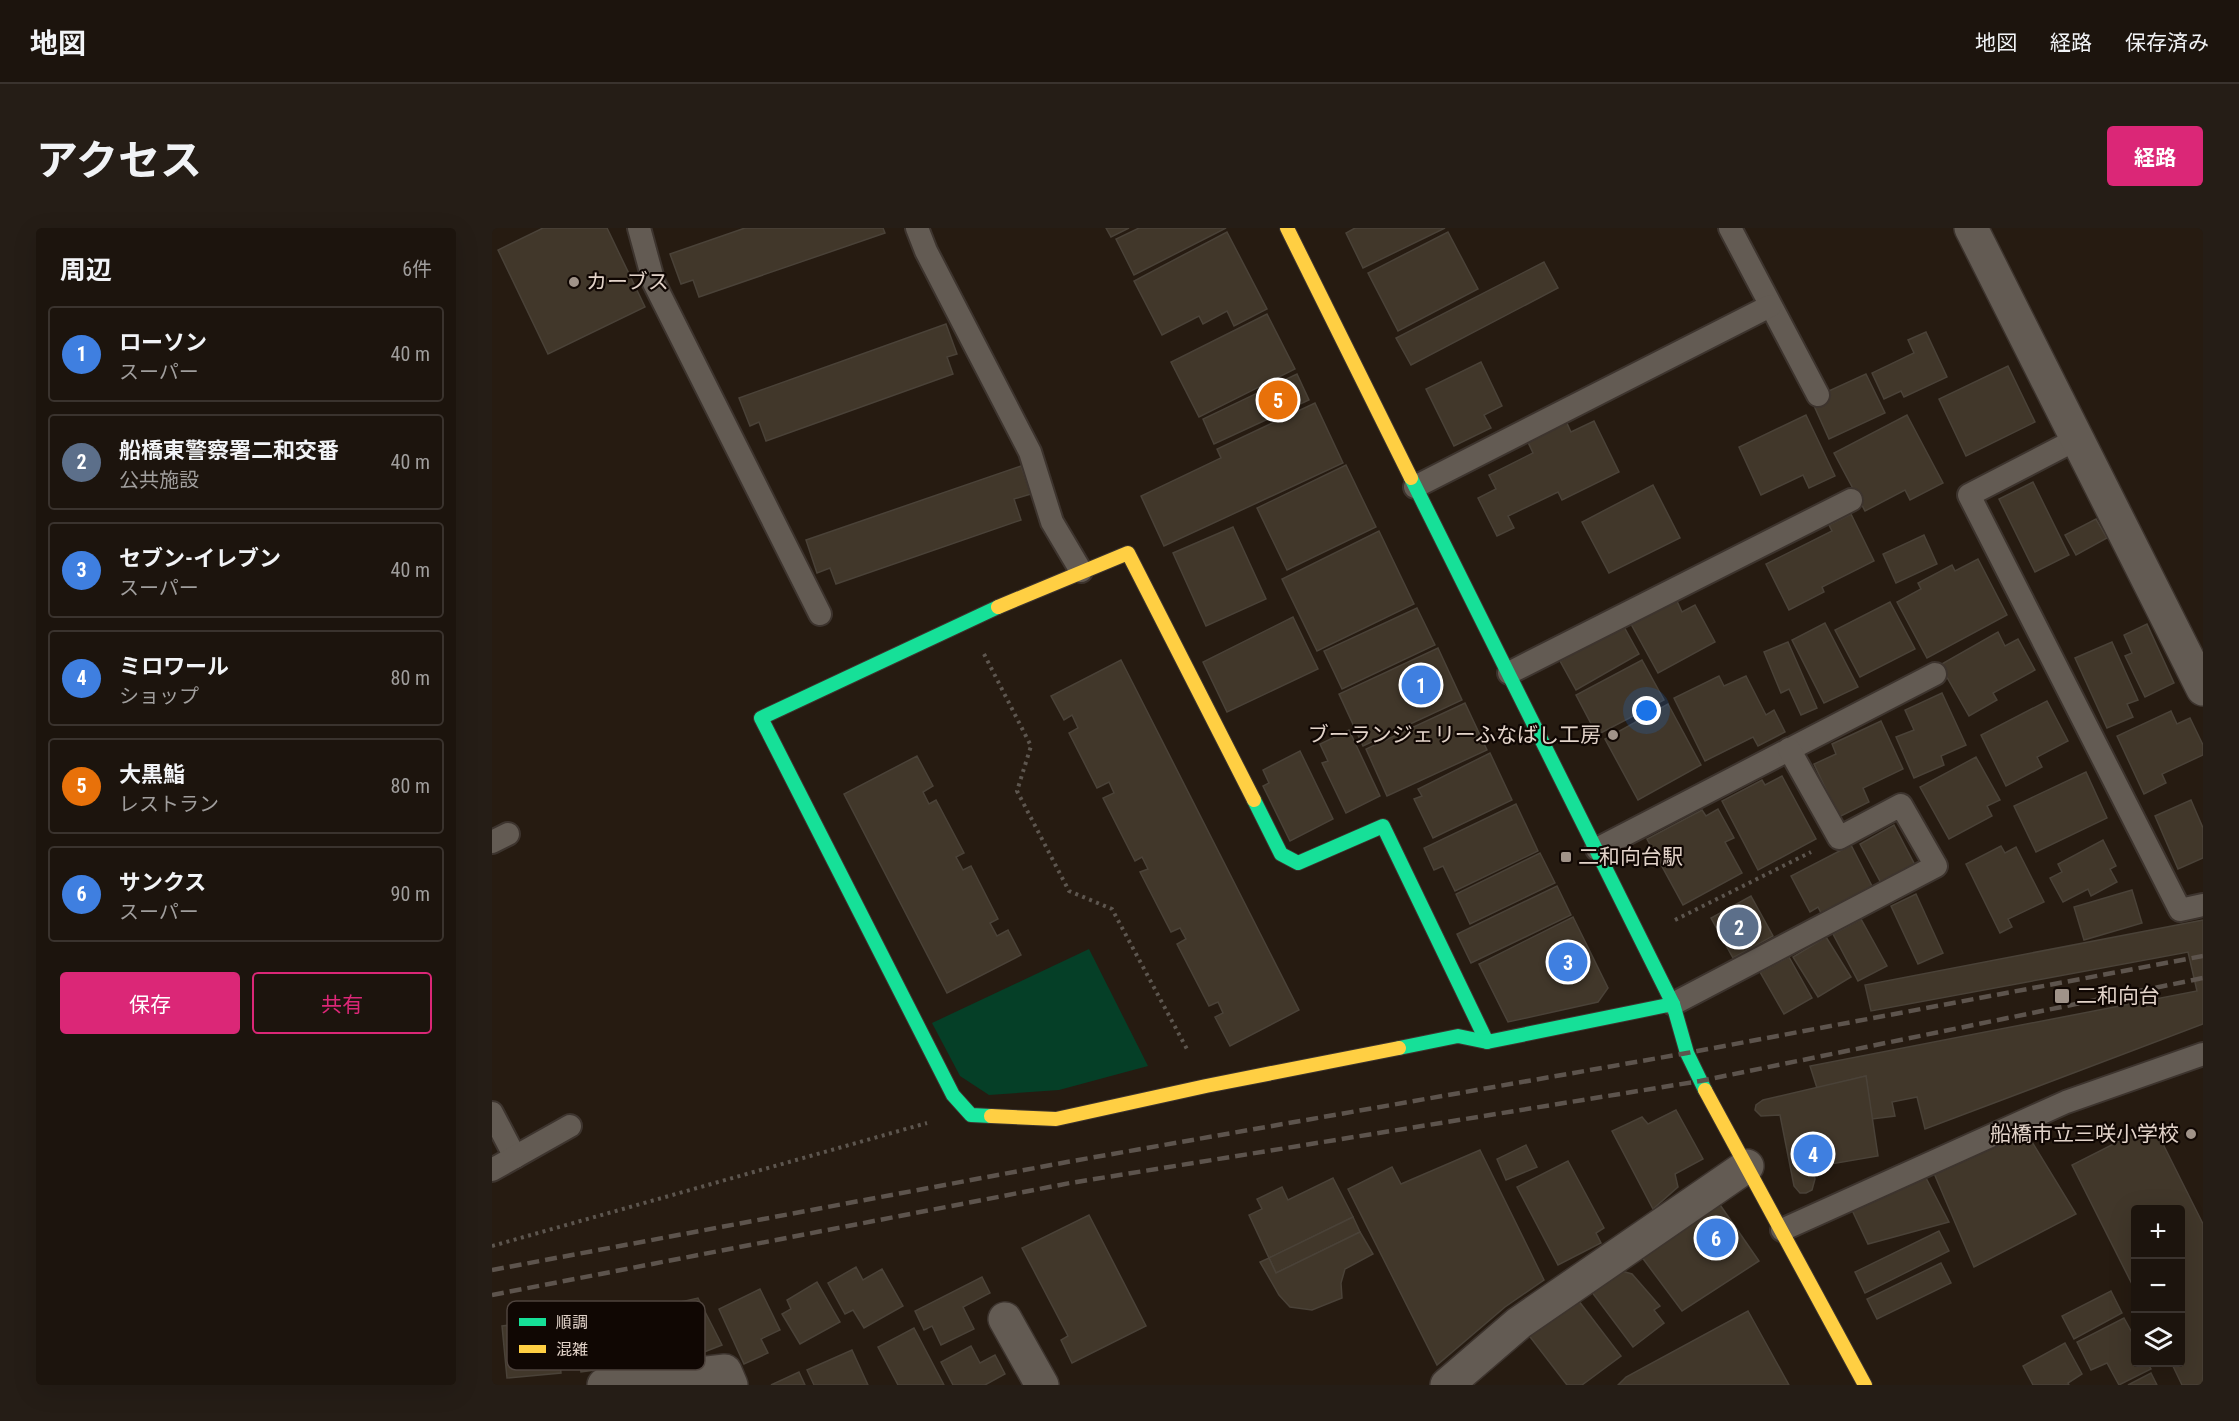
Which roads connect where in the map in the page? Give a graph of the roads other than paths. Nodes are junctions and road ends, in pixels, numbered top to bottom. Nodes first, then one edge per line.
1 (639, 228) edge
2 (917, 228) edge
3 (1287, 228) edge
4 (1730, 228) edge
5 (1971, 228) edge
6 (1770, 306) junction
7 (1818, 395) dead end
8 (2077, 439) junction
9 (1415, 487) junction
10 (1851, 500) dead end
11 (1081, 571) junction
12 (820, 614) dead end
13 (1509, 673) junction
14 (1935, 674) dead end
15 (2203, 689) edge
16 (1789, 749) junction
17 (1597, 849) junction
18 (2203, 904) edge
19 (1673, 1004) junction
20 (1487, 1042) junction
21 (2203, 1054) edge
22 (492, 1113) edge
23 (570, 1126) dead end
24 (515, 1157) junction
25 (1747, 1166) junction
26 (492, 1170) edge
27 (1782, 1230) junction
28 (1005, 1319) dead end
29 (1454, 1382) edge
30 (604, 1385) edge
31 (731, 1385) edge
32 (1042, 1385) edge
33 (1865, 1385) edge

1 - 12 lane
2 - 11 lane
3 - 9 street
4 - 6 lane
5 - 8 street
6 - 7 lane
6 - 9 lane
8 - 15 street
8 - 18 lane
9 - 13 street
10 - 13 lane
11 - 20 street
11 - 20 street
13 - 17 street
14 - 16 lane
16 - 17 lane
16 - 19 lane
17 - 19 street
19 - 20 street
19 - 25 street
21 - 27 lane
22 - 24 lane
23 - 24 lane
24 - 26 lane
25 - 27 street
25 - 29 street
27 - 33 street
28 - 32 street
30 - 31 street

